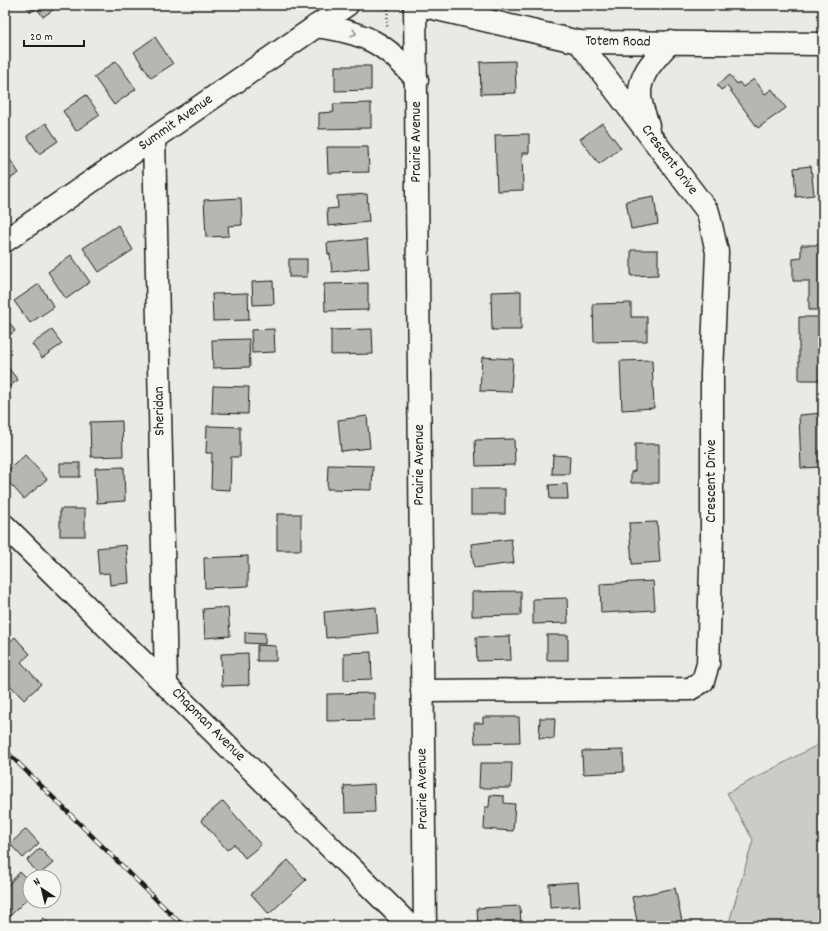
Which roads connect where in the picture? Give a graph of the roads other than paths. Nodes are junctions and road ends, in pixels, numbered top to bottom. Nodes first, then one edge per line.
1 (347, 5) edge
2 (415, 5) edge
3 (420, 5) edge
4 (316, 26) junction
5 (579, 42) junction
6 (670, 42) junction
7 (822, 45) edge
8 (416, 80) junction
9 (650, 136) junction
10 (154, 138) junction
11 (5, 241) edge
12 (5, 526) edge
13 (166, 683) junction
14 (422, 691) junction
15 (410, 926) edge
16 (425, 926) edge

1 - 4 street, Summit Avenue
2 - 8 street, Prairie Avenue
3 - 5 street, Totem Road
4 -> 8 street
4 - 10 street, Summit Avenue
5 - 6 street, Totem Road
5 - 9 street, Crescent Drive
6 - 7 street, Totem Road
6 - 9 street
8 - 14 street, Prairie Avenue
9 - 14 street, Crescent Drive
10 - 11 street, Summit Avenue
10 - 13 street, Sheridan
12 - 13 street, Chapman Avenue
13 - 15 street, Chapman Avenue
14 - 16 street, Prairie Avenue

